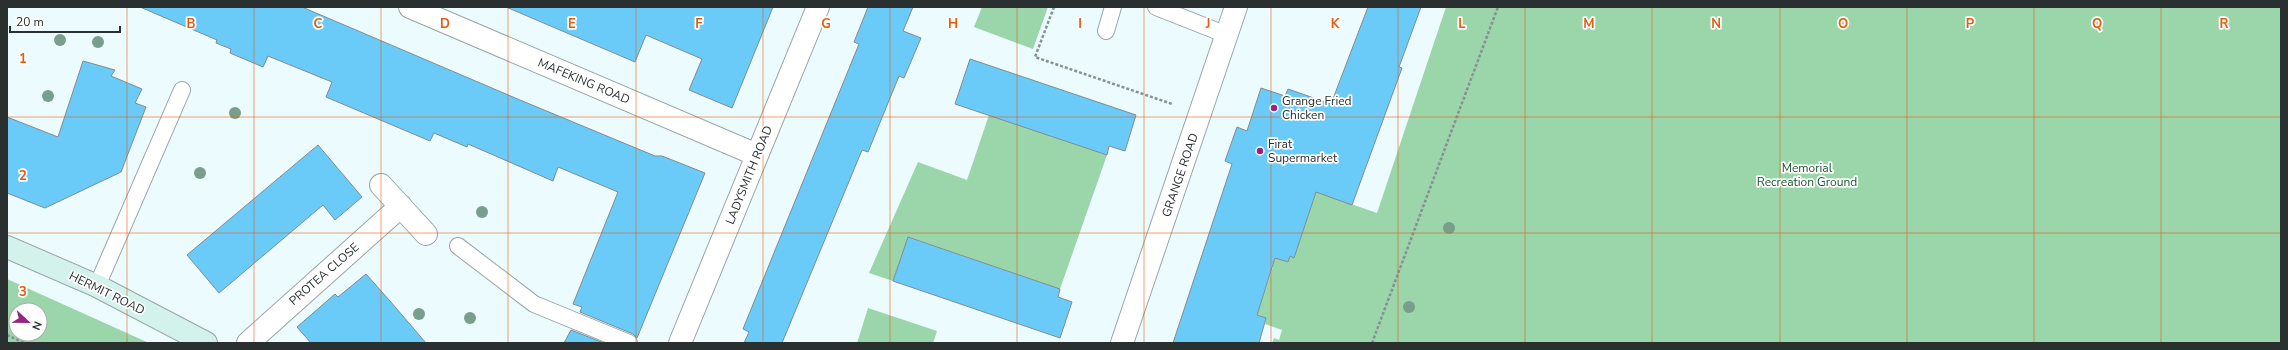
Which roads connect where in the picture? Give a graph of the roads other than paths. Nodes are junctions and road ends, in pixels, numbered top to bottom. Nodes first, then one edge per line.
1 (410, 7) edge
2 (818, 7) edge
3 (1113, 7) edge
4 (1156, 7) edge
5 (1236, 7) edge
6 (1106, 31) dead end
7 (1227, 35) junction
8 (182, 90) dead end
9 (757, 155) junction
10 (381, 184) dead end
11 (402, 206) junction
12 (426, 234) dead end
13 (458, 246) dead end
14 (7, 247) edge
15 (97, 286) junction
16 (206, 343) edge
17 (248, 343) edge
18 (629, 343) edge
19 (680, 343) edge
20 (1122, 343) edge

1 - 9 street, MAFEKING ROAD
2 - 9 street, LADYSMITH ROAD
3 - 6 lane
4 - 7 lane
5 - 7 street, GRANGE ROAD
7 - 20 street, GRANGE ROAD
8 - 15 lane
9 - 19 street, LADYSMITH ROAD
10 - 11 street
11 - 12 street
11 - 17 street, PROTEA CLOSE
13 - 18 lane
14 - 15 street, HERMIT ROAD
15 - 16 street, HERMIT ROAD

